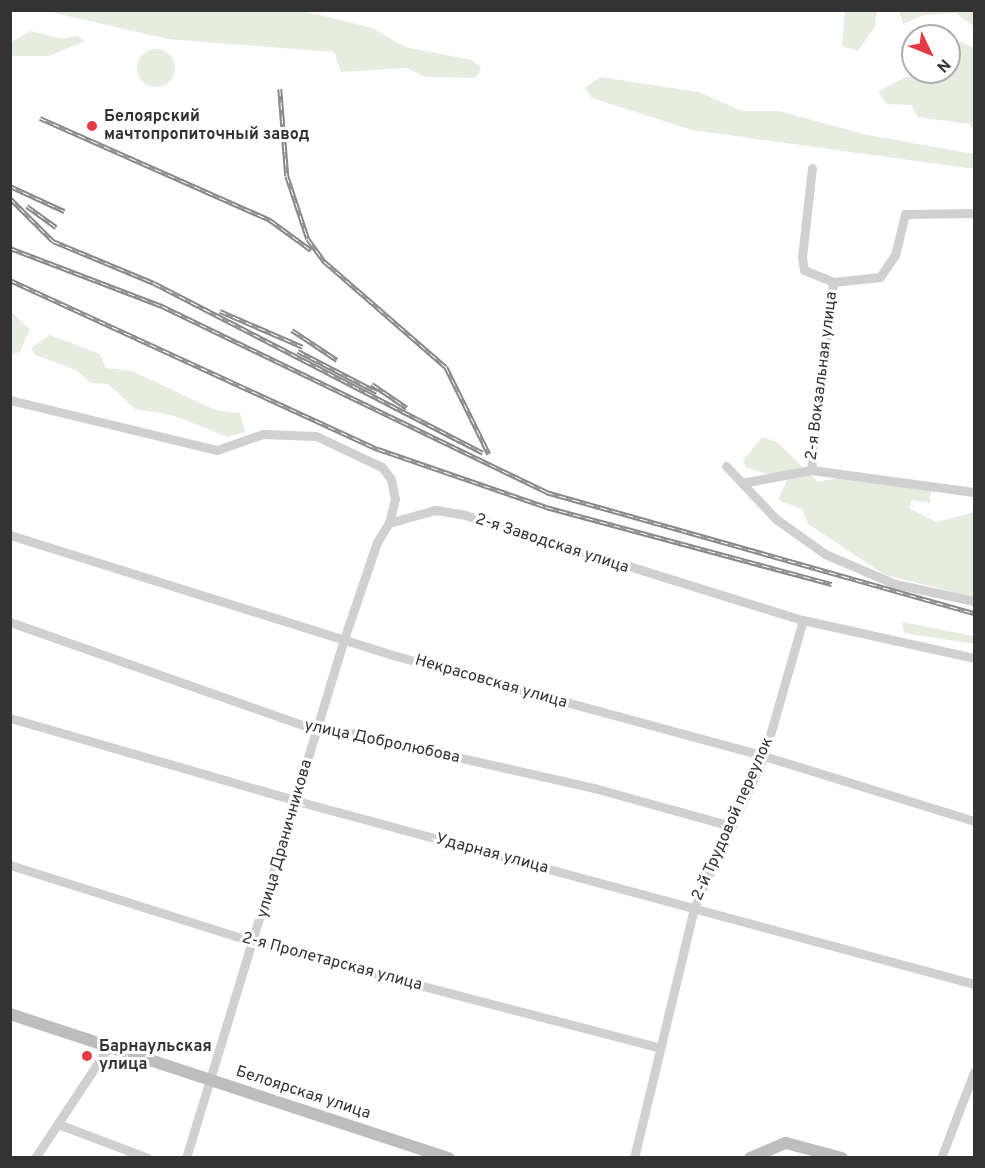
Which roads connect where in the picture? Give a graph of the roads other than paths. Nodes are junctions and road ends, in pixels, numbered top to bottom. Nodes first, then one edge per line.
1 (812, 168) dead end
2 (975, 213) edge
3 (833, 282) junction
4 (10, 400) edge
5 (726, 466) dead end
6 (811, 470) junction
7 (742, 483) junction
8 (975, 492) edge
9 (389, 523) junction
10 (10, 535) edge
11 (975, 602) edge
12 (803, 621) junction
13 (10, 622) edge
14 (344, 639) junction
15 (975, 658) edge
16 (10, 718) edge
17 (316, 730) junction
18 (764, 756) junction
19 (297, 801) junction
20 (975, 821) edge
21 (728, 825) junction
22 (10, 865) edge
23 (694, 908) junction
24 (254, 942) junction
25 (975, 984) edge
26 (10, 1014) edge
27 (109, 1046) junction
28 (657, 1047) junction
29 (975, 1072) edge
30 (207, 1080) junction
31 (58, 1124) junction
32 (34, 1158) edge
33 (148, 1158) edge
34 (186, 1158) edge
35 (449, 1158) edge
36 (634, 1158) edge
37 (750, 1158) edge
38 (842, 1158) edge
39 (941, 1158) edge

1 - 3 street
2 - 3 street
3 - 6 street, 2-я Вокзальная улица
4 - 9 street
5 - 7 street
6 - 7 street, 2-я Вокзальная улица
6 - 8 street, 2-я Вокзальная улица
7 - 11 street
9 - 12 street, 2-я Заводская улица
9 - 14 street, улица Драничникова
10 - 14 street, Некрасовская улица
12 - 15 street, 2-я Заводская улица
12 - 18 street, 2-й Трудовой переулок
13 - 17 street, улица Добролюбова
14 - 17 street, улица Драничникова
14 - 18 street, Некрасовская улица
16 - 19 street, Ударная улица
17 - 19 street, улица Драничникова
17 - 21 street, улица Добролюбова
18 - 20 street, Некрасовская улица
18 - 21 street, 2-й Трудовой переулок
19 - 23 street, Ударная улица
19 - 24 street, улица Драничникова
21 - 23 street, 2-й Трудовой переулок
22 - 24 street, 2-я Пролетарская улица
23 - 25 street, Ударная улица
23 - 28 street, 2-й Трудовой переулок
24 - 28 street, 2-я Пролетарская улица
24 - 30 street, улица Драничникова
26 - 27 street, Белоярская улица
27 - 30 street, Белоярская улица
27 - 31 street
28 - 36 street, 2-й Трудовой переулок
29 - 39 street
30 - 34 street, улица Драничникова
30 - 35 street, Белоярская улица
31 - 32 street
31 - 33 street
37 - 38 street

